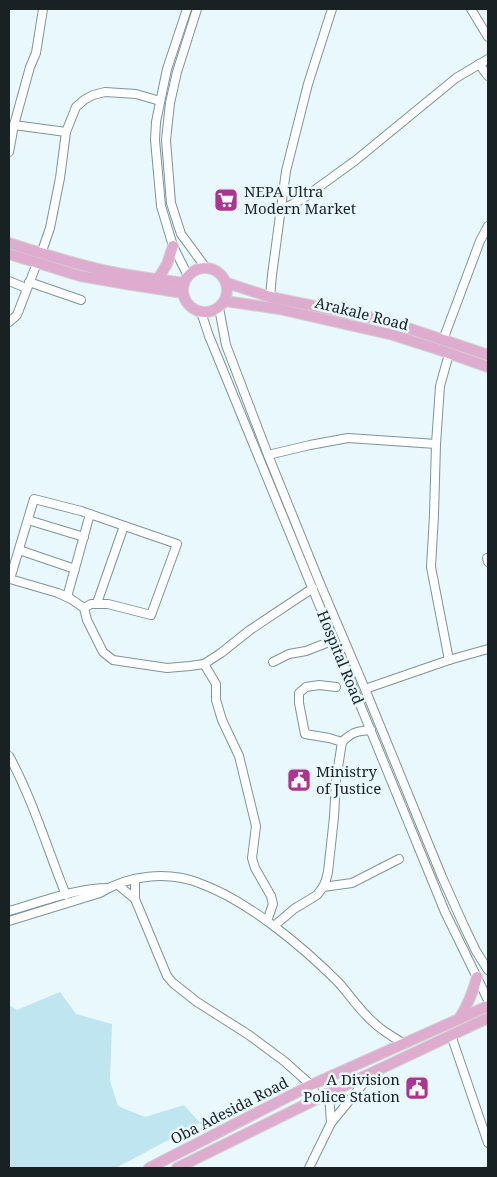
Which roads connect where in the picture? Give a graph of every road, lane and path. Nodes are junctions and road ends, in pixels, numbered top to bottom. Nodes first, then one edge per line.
1 (43, 9) edge
2 (187, 9) edge
3 (197, 9) edge
4 (332, 9) edge
5 (471, 9) edge
6 (488, 37) edge
7 (488, 58) edge
8 (479, 64) junction
9 (488, 76) edge
10 (160, 101) junction
11 (14, 125) junction
12 (66, 132) junction
13 (9, 152) edge
14 (280, 210) junction
15 (488, 226) edge
16 (9, 243) edge
17 (173, 246) junction
18 (9, 254) edge
19 (39, 258) junction
20 (206, 268) junction
21 (158, 279) junction
22 (9, 281) edge
23 (227, 283) junction
24 (185, 284) junction
25 (28, 285) junction
26 (270, 297) junction
27 (81, 300) dead end
28 (222, 305) junction
29 (201, 312) junction
30 (9, 322) edge
31 (443, 340) junction
32 (449, 354) junction
33 (488, 355) edge
34 (488, 367) edge
35 (436, 444) junction
36 (268, 455) junction
37 (90, 514) junction
38 (28, 520) junction
39 (124, 526) junction
40 (84, 537) junction
41 (18, 550) junction
42 (75, 569) junction
43 (313, 588) junction
44 (67, 597) junction
45 (97, 603) junction
46 (84, 608) junction
47 (334, 640) junction
48 (488, 649) edge
49 (449, 660) junction
50 (273, 662) dead end
51 (204, 664) junction
52 (336, 687) dead end
53 (365, 689) junction
54 (371, 730) junction
55 (342, 742) junction
56 (9, 756) edge
57 (399, 859) dead end
58 (136, 879) junction
59 (118, 884) junction
60 (323, 887) junction
61 (109, 888) junction
62 (66, 895) junction
63 (135, 899) junction
64 (9, 911) edge
65 (9, 921) edge
66 (270, 924) junction
67 (488, 970) edge
68 (477, 976) junction
69 (488, 1000) edge
70 (488, 1006) edge
71 (488, 1018) edge
72 (458, 1020) junction
73 (451, 1036) junction
74 (404, 1044) junction
75 (372, 1073) junction
76 (311, 1085) junction
77 (329, 1093) junction
78 (318, 1098) junction
79 (331, 1123) junction
80 (488, 1143) edge
81 (149, 1168) edge
82 (176, 1168) edge
83 (309, 1168) edge

1 - 11 street
2 - 10 street
3 - 20 street
4 - 14 street
5 - 6 street
7 - 8 street
8 - 9 street
8 - 14 street
10 - 12 street
10 - 17 street
11 - 12 street
11 - 13 street
12 - 19 street
14 - 26 street
15 - 31 street
16 - 19 main road
17 - 21 main road
17 - 24 street
18 - 19 main road
19 - 21 main road
19 - 24 main road
19 - 25 street
20 - 23 main road
20 - 24 main road
21 - 24 main road
22 - 25 street
23 - 26 main road, Arakale Road
23 - 28 main road
24 - 29 main road
25 - 27 street
25 - 30 street
26 - 31 main road, Arakale Road
28 - 29 main road
28 - 32 main road, Arakale Road
28 - 36 street, Hospital Road
29 - 43 street, Hospital Road
31 - 33 main road, Arakale Road
32 - 34 main road, Arakale Road
32 - 35 street
35 - 36 street
35 - 49 street
36 - 53 street, Hospital Road
37 - 38 street
37 - 39 street
37 - 40 street
38 - 40 street
38 - 41 street
39 - 45 street
39 - 45 street
40 - 42 street
41 - 42 street
41 - 44 street
42 - 44 street
43 - 47 street, Hospital Road
43 - 51 street
44 - 46 street
45 - 46 street
46 - 51 street
47 - 50 street
47 - 54 street, Hospital Road
48 - 49 street
49 - 53 street
51 - 66 street
52 - 55 street
53 - 67 street, Hospital Road
54 - 55 street
54 - 68 street, Hospital Road
55 - 60 street
56 - 62 street
57 - 60 street
58 - 59 street
58 - 63 street
58 - 66 street
59 - 61 street
59 - 63 street
60 - 66 street
61 - 62 street
61 - 65 street
62 - 64 street
63 - 76 street
66 - 74 street
68 - 69 street, Hospital Road
68 - 72 main road
70 - 72 main road, Oba Adesida Road
71 - 73 main road, Oba Adesida Road
72 - 74 main road, Oba Adesida Road
73 - 75 main road, Oba Adesida Road
73 - 80 street
74 - 76 main road, Oba Adesida Road
75 - 77 main road, Oba Adesida Road
75 - 79 street
76 - 78 street
76 - 81 main road, Oba Adesida Road
77 - 78 main road, Oba Adesida Road
77 - 79 street
78 - 82 main road, Oba Adesida Road
79 - 83 street

